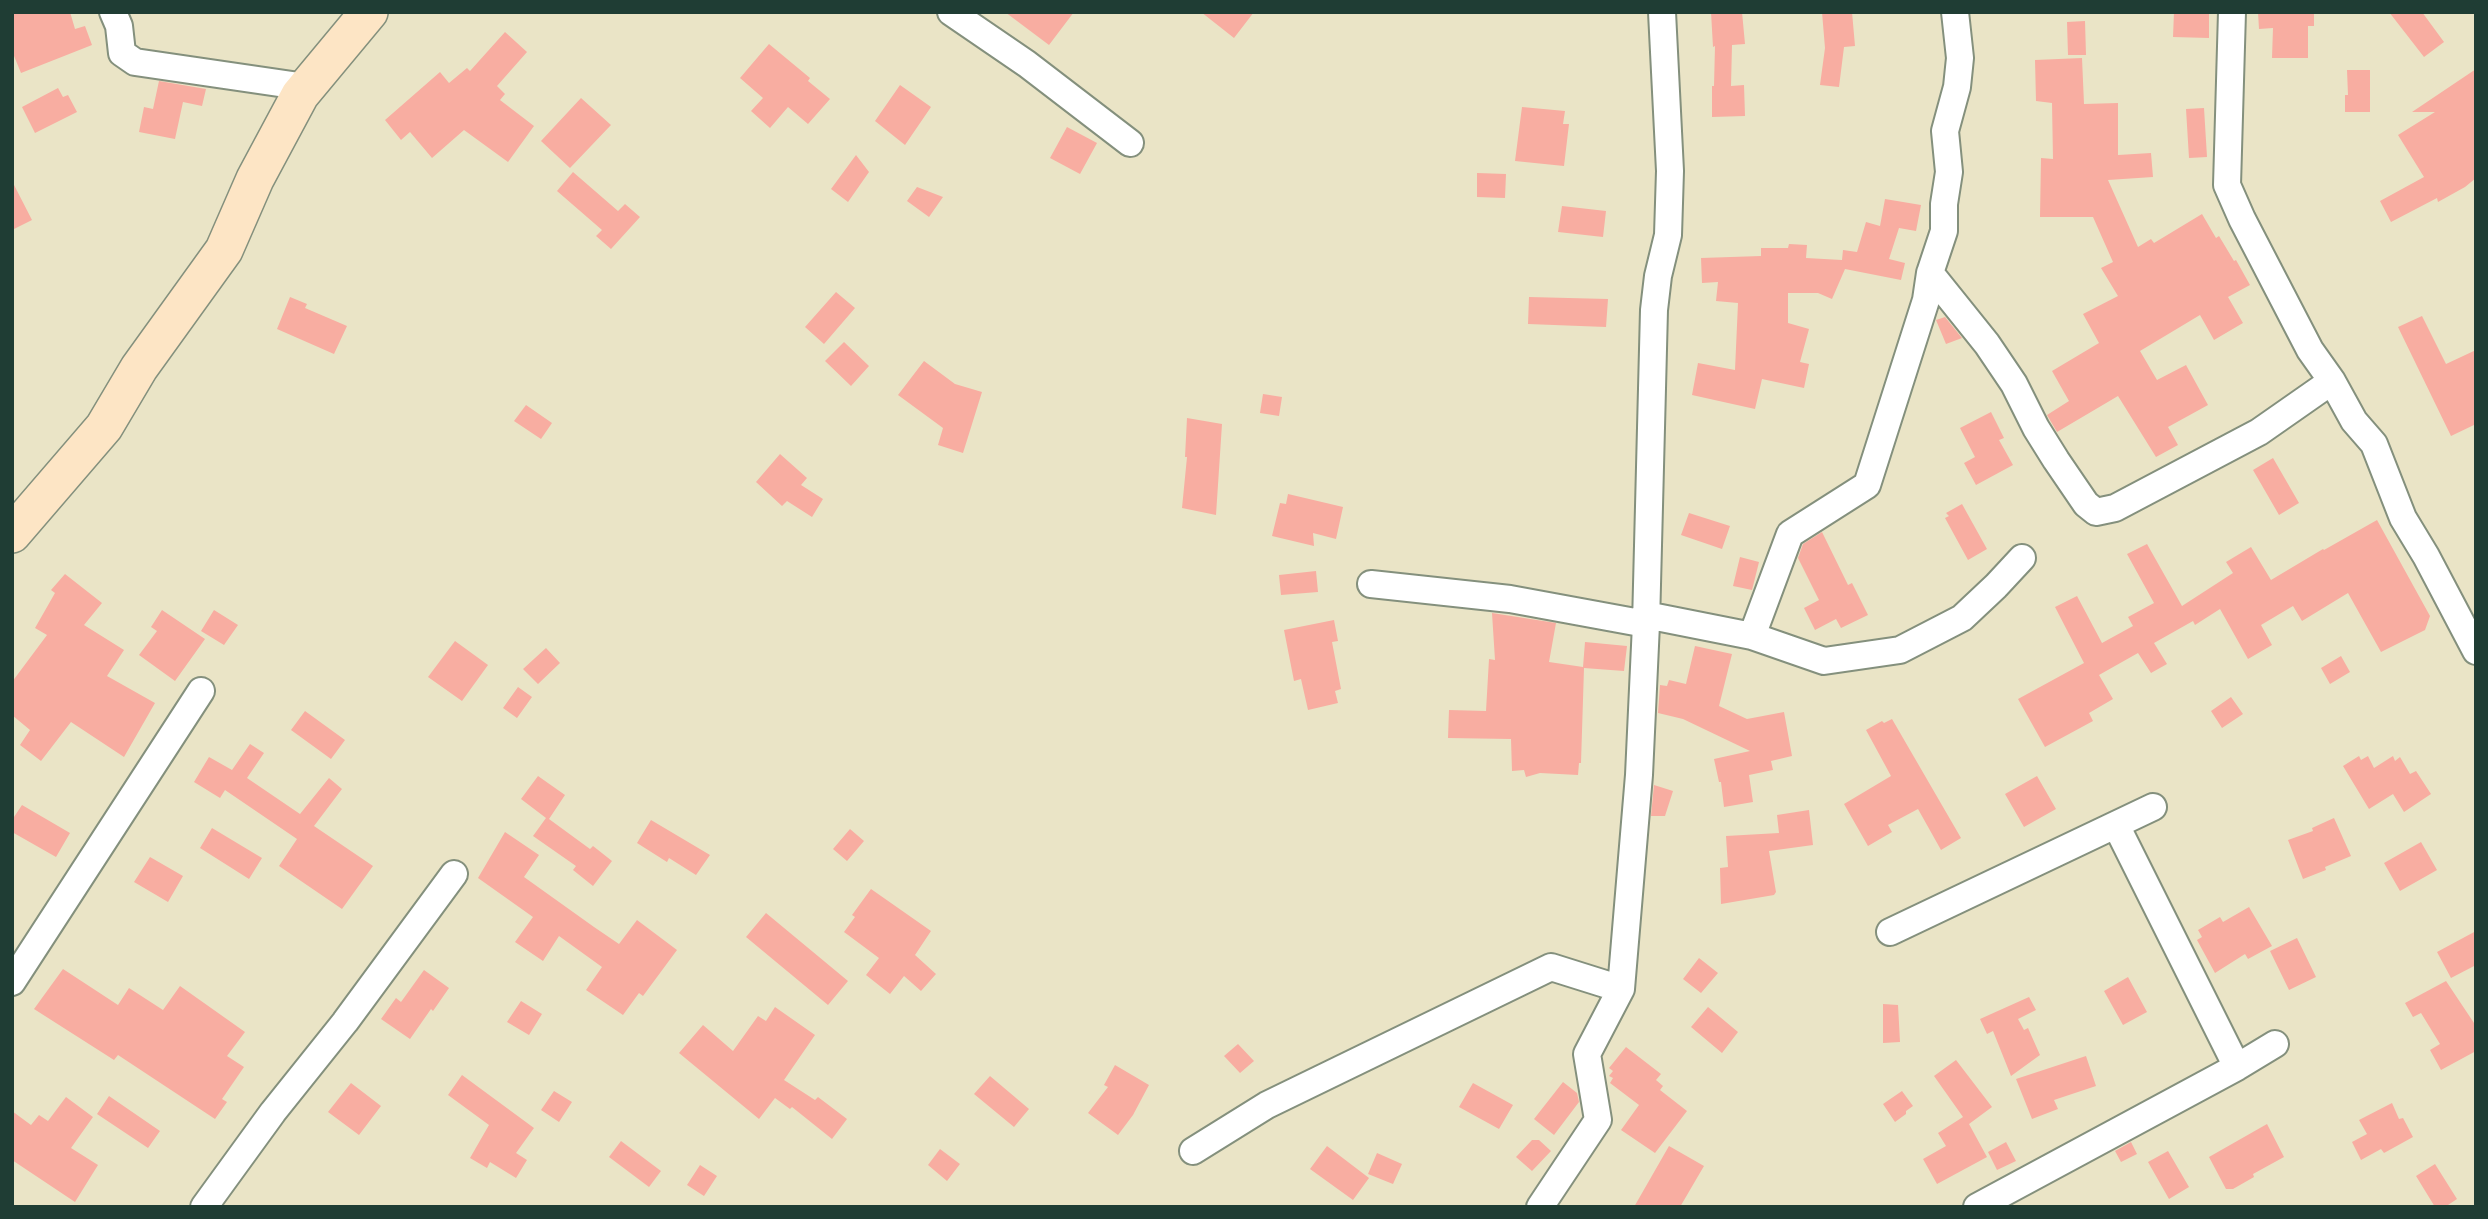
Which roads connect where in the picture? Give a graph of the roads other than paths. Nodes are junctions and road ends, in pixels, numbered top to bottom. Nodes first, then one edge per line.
1 (113, 12) edge
2 (369, 12) edge
3 (951, 12) edge
4 (1662, 12) edge
5 (1955, 12) edge
6 (2232, 12) edge
7 (306, 87) junction
8 (1130, 144) dead end
9 (1930, 273) junction
10 (2332, 381) junction
11 (12, 534) edge
12 (2022, 558) dead end
13 (1370, 584) dead end
14 (1646, 620) junction
15 (1752, 636) junction
16 (2476, 651) edge
17 (201, 691) dead end
18 (2153, 807) dead end
19 (2116, 825) junction
20 (454, 874) dead end
21 (1890, 932) dead end
22 (12, 982) edge
23 (1621, 989) junction
24 (2275, 1044) dead end
25 (2237, 1067) junction
26 (1193, 1151) dead end
27 (204, 1207) edge
28 (1540, 1207) edge
29 (1977, 1207) edge

1 - 7 street
2 - 7 street
3 - 8 street
4 - 14 street
5 - 9 street
6 - 10 street
7 - 11 street
9 - 10 street
9 - 15 street
10 - 16 street
12 - 15 street
13 - 14 street
14 - 15 street
14 - 23 street
17 - 22 street
18 - 19 street
19 - 21 street
19 - 25 street
20 - 27 street
23 - 26 street
23 - 28 street
24 - 25 street
25 - 29 street

